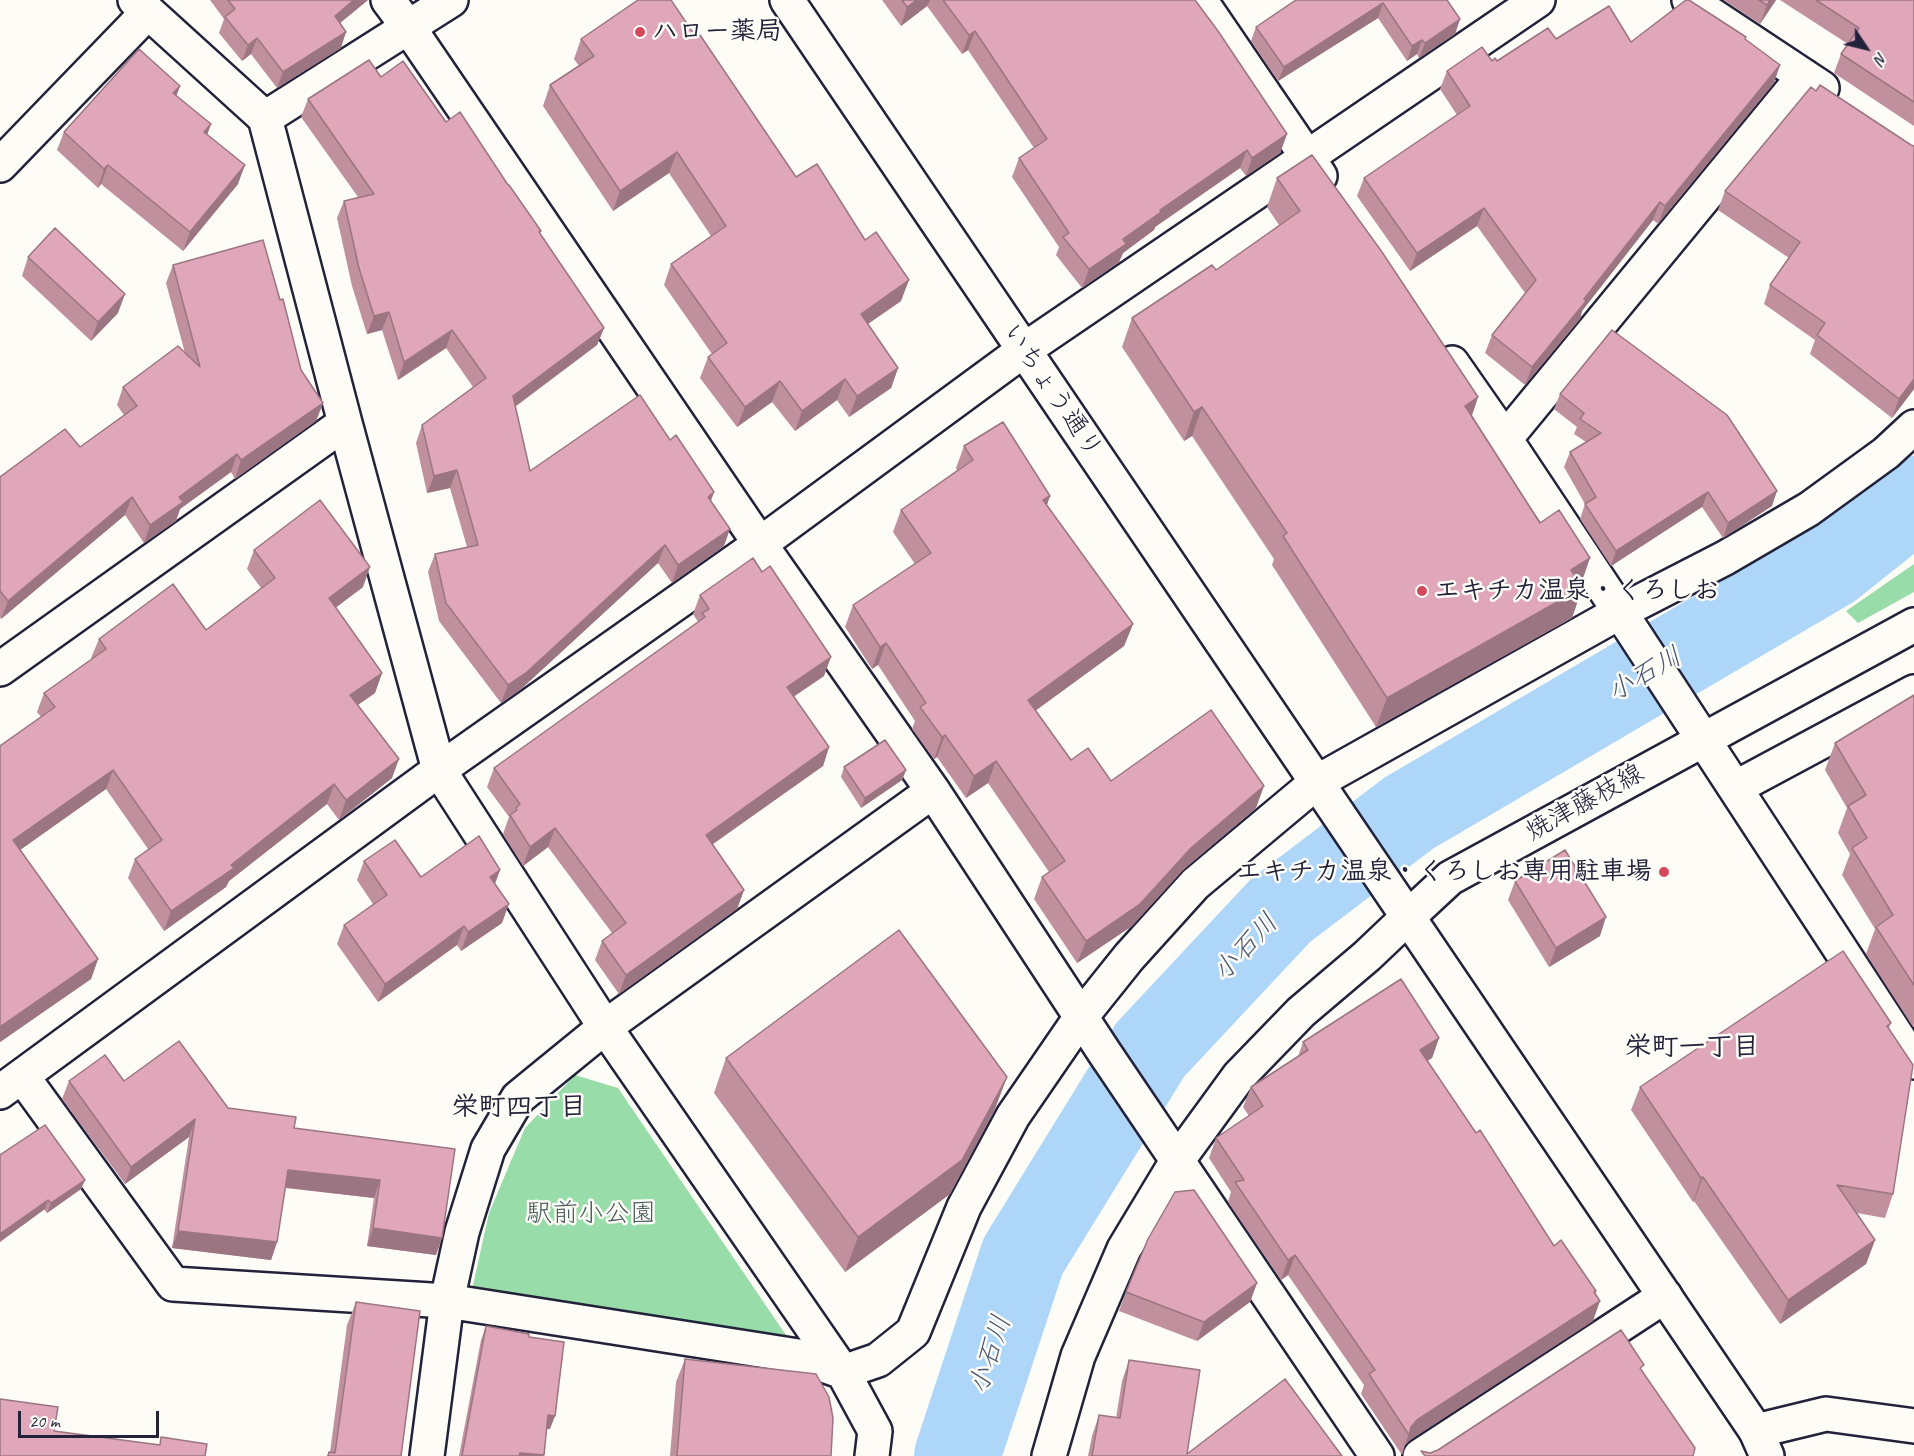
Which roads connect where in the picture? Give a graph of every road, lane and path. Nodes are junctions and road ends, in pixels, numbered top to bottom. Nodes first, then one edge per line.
1 (388, 0) edge
2 (451, 0) edge
3 (788, 0) edge
4 (1200, 0) edge
5 (1538, 0) edge
6 (1689, 0) edge
7 (142, 6) edge
8 (410, 28) junction
9 (1804, 76) junction
10 (1844, 102) edge
11 (265, 118) junction
12 (1307, 157) junction
13 (0, 165) edge
14 (1334, 196) edge
15 (1437, 342) edge
16 (1024, 350) junction
17 (345, 423) junction
18 (1914, 427) edge
19 (1505, 439) junction
20 (760, 544) junction
21 (1624, 617) junction
22 (1914, 625) edge
23 (0, 669) edge
24 (1914, 692) edge
25 (1696, 728) junction
26 (439, 770) junction
27 (1317, 782) junction
28 (1736, 788) junction
29 (933, 791) junction
30 (1408, 916) junction
31 (1081, 1017) junction
32 (605, 1027) junction
33 (1914, 1062) edge
34 (11, 1084) edge
35 (1177, 1161) junction
36 (1665, 1296) junction
37 (447, 1302) junction
38 (843, 1372) junction
39 (1914, 1426) edge
40 (1762, 1444) edge
41 (427, 1456) edge
42 (872, 1456) edge
43 (1048, 1456) edge
44 (1377, 1456) edge
45 (1420, 1456) edge

1 - 8 street
2 - 8 street
3 - 16 street, いちょう通り
4 - 12 street
5 - 12 street
6 - 9 street
7 - 11 street
7 - 13 street
8 - 11 street
8 - 20 street
9 - 10 street
9 - 19 street
11 - 17 street
12 - 14 street
12 - 16 street
15 - 19 street
16 - 20 street
16 - 27 street, いちょう通り
17 - 23 street
17 - 26 street
18 - 21 street
19 - 21 street
20 - 26 street
20 - 29 street
21 - 25 street
21 - 27 street
22 - 25 street, 焼津藤枝線
24 - 28 street
25 - 28 street
25 - 30 street, 焼津藤枝線
26 - 32 street
26 - 34 street
27 - 30 street
27 - 31 street
28 - 33 street
29 - 31 street
29 - 32 street
30 - 35 street, 焼津藤枝線
30 - 36 street
31 - 35 street
31 - 38 street
32 - 37 street
32 - 38 street
34 - 37 street
35 - 43 street, 焼津藤枝線
35 - 44 street
36 - 40 street
36 - 45 street
37 - 38 street
37 - 41 street
38 - 42 street
39 - 40 street

